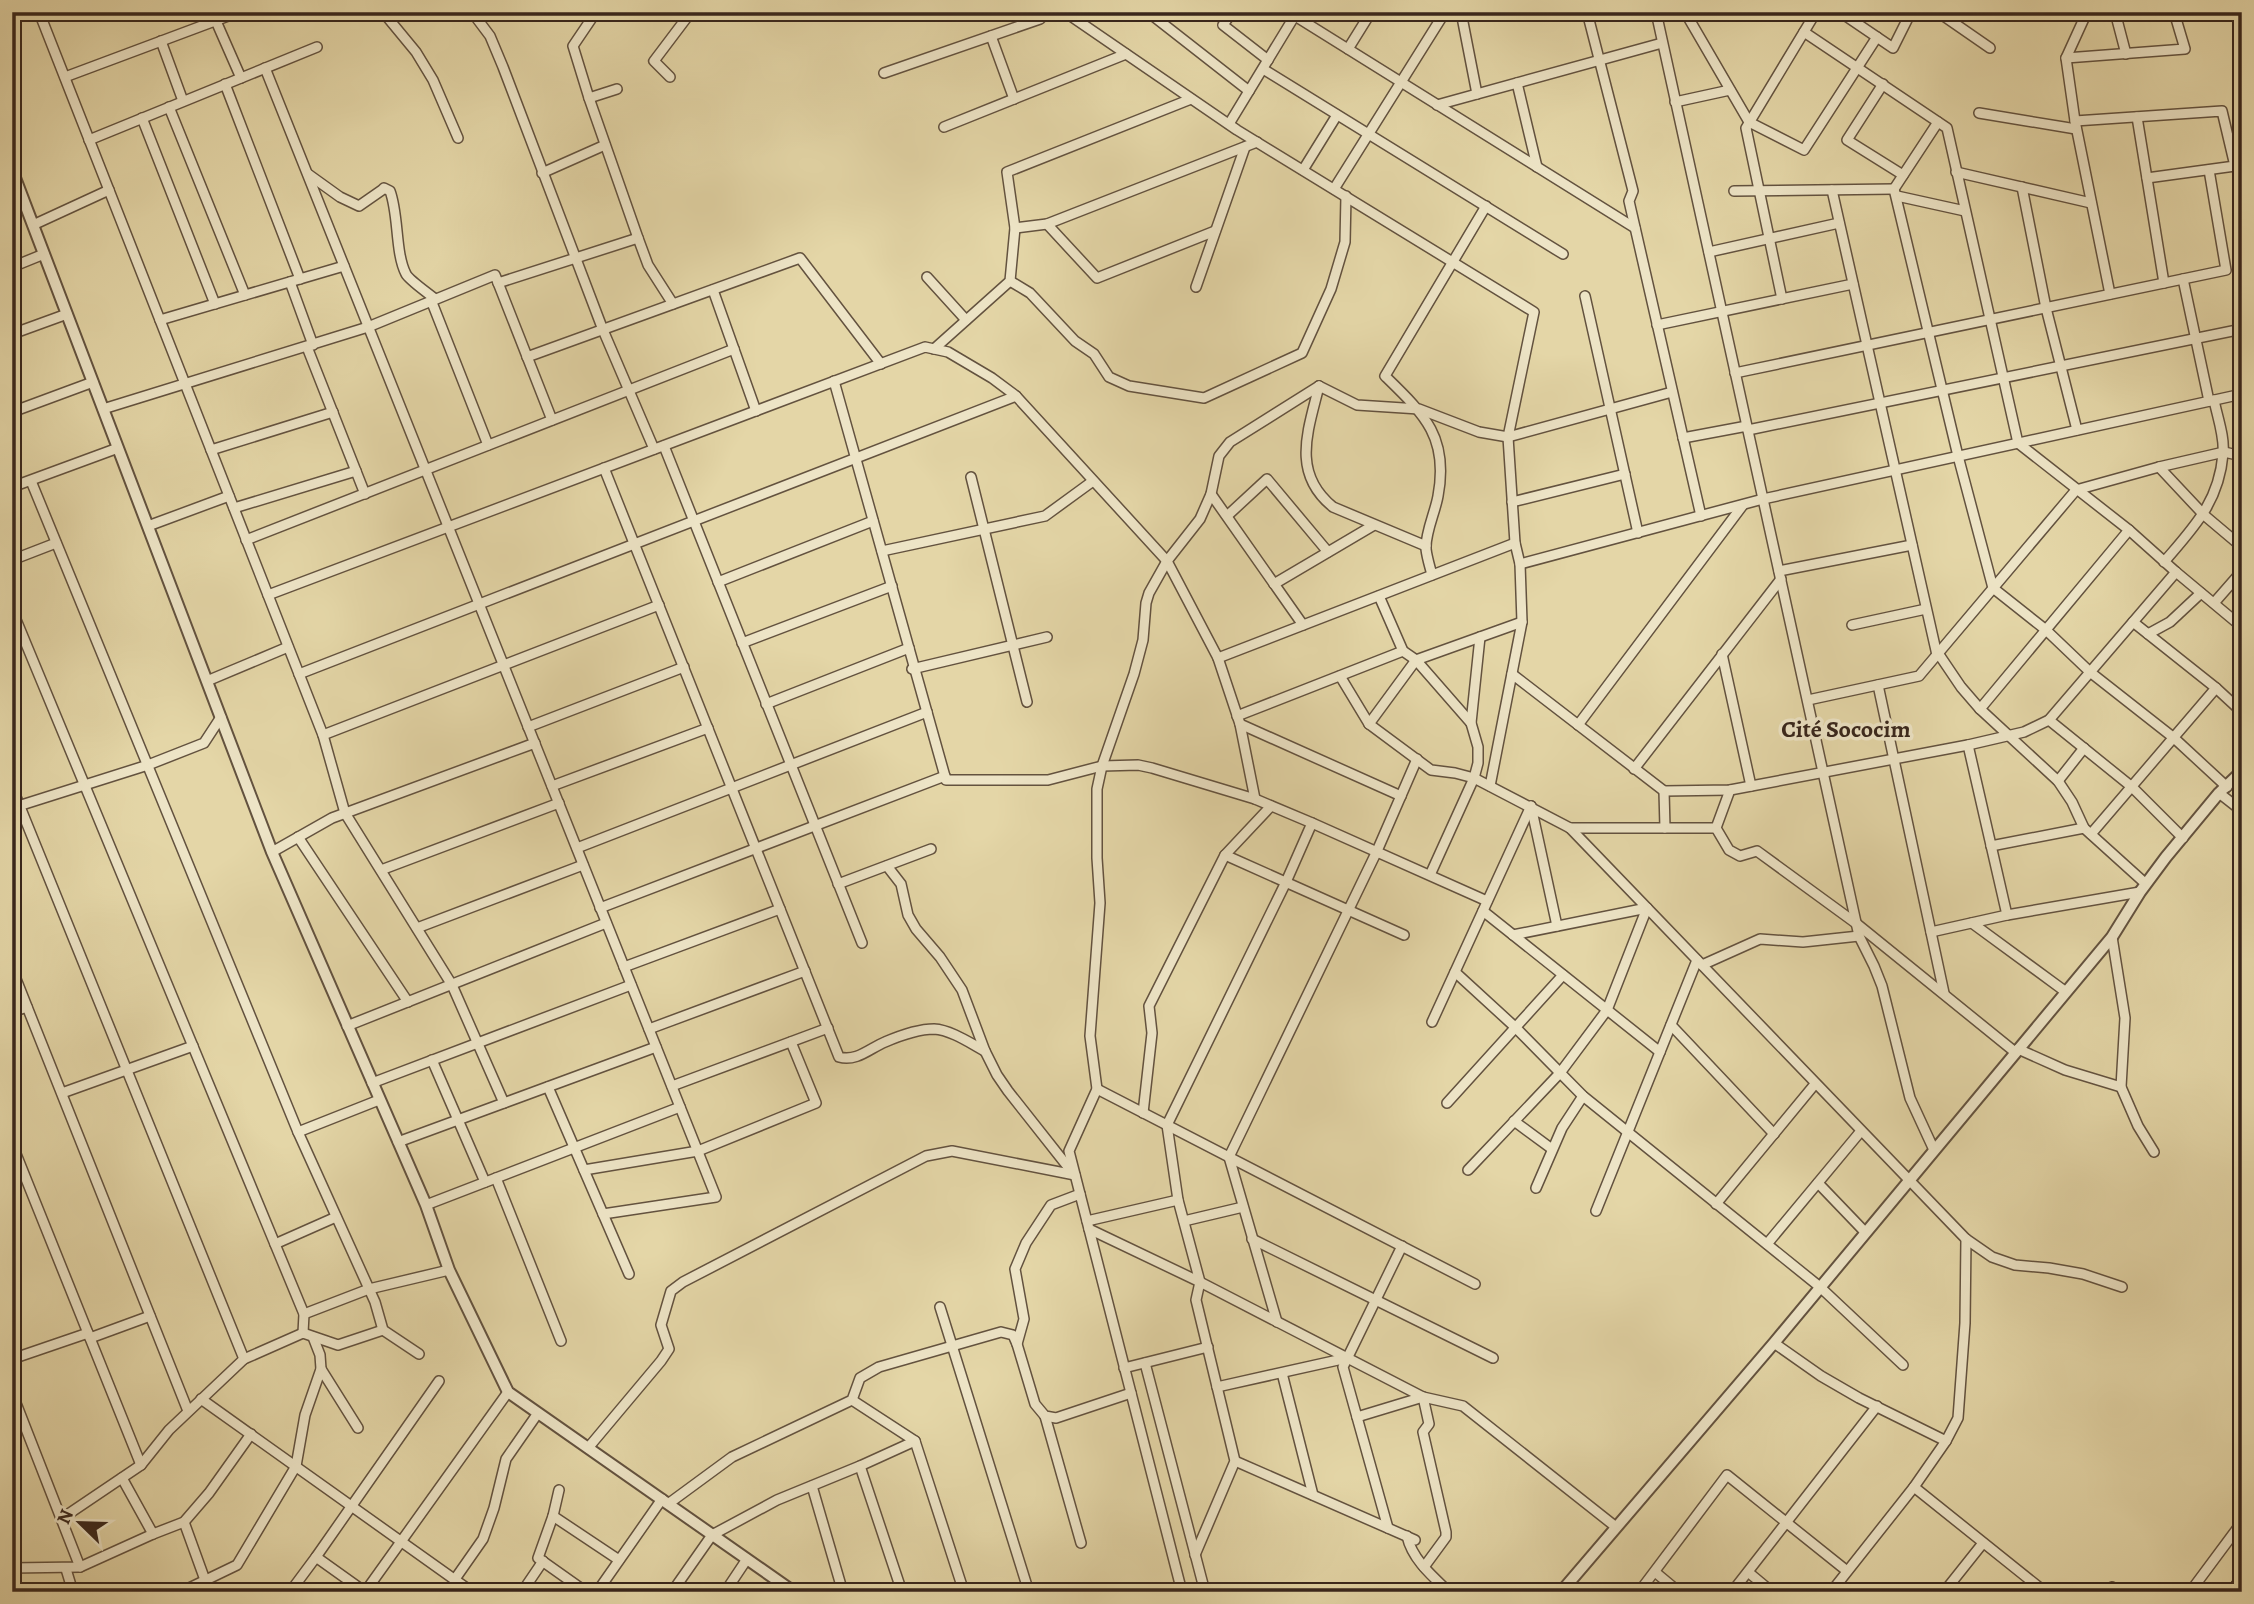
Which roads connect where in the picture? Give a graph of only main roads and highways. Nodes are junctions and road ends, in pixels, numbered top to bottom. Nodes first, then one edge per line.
1 (2242, 1583) edge
2 (2235, 1592) edge

1 - 2 highway

